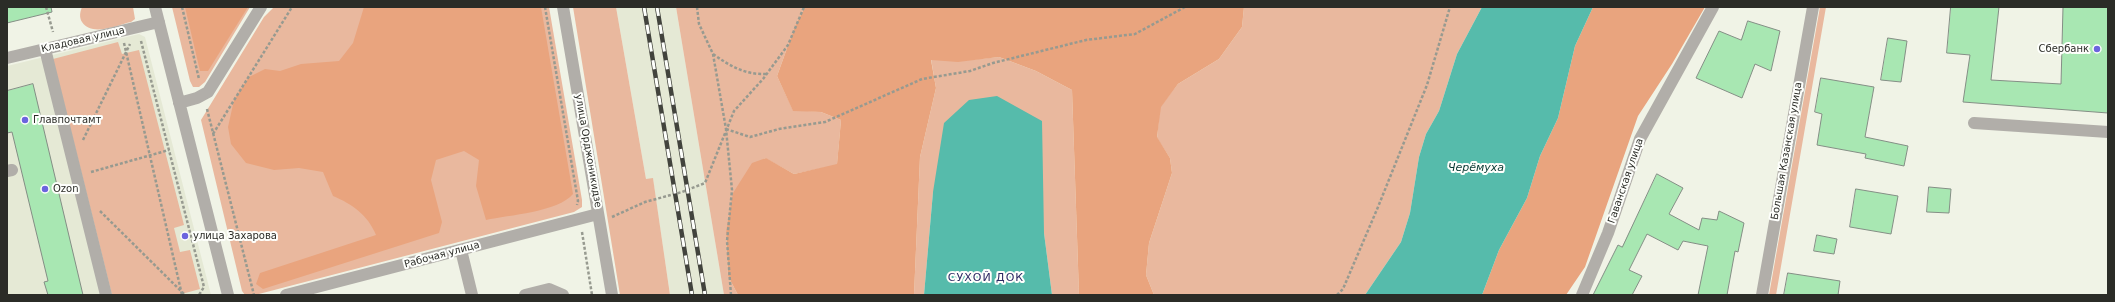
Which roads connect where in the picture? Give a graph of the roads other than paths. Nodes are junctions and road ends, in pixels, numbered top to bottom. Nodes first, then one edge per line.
1 (155, 7) edge
2 (563, 7) edge
3 (1713, 7) edge
4 (1813, 7) edge
5 (259, 9) edge
6 (159, 22) junction
7 (45, 49) junction
8 (7, 58) edge
9 (179, 103) junction
10 (1974, 123) dead end
11 (2108, 132) edge
12 (599, 218) junction
13 (461, 250) junction
14 (106, 295) edge
15 (228, 295) edge
16 (286, 295) edge
17 (472, 295) edge
18 (525, 295) edge
19 (563, 295) edge
20 (612, 295) edge
21 (1582, 295) edge
22 (1762, 295) edge

1 - 6 street
2 - 12 street, улица Орджоникидзе
3 - 21 street, Гаванская улица
4 - 22 street, Большая Казанская улица
5 - 9 street
6 - 7 street, Кладовая улица
6 - 9 street
7 - 8 street, Кладовая улица
7 - 14 street
9 - 15 street
10 - 11 street
12 - 13 street, Рабочая улица
12 - 20 street, улица Орджоникидзе
13 - 16 street, Рабочая улица
13 - 17 street
18 - 19 street

